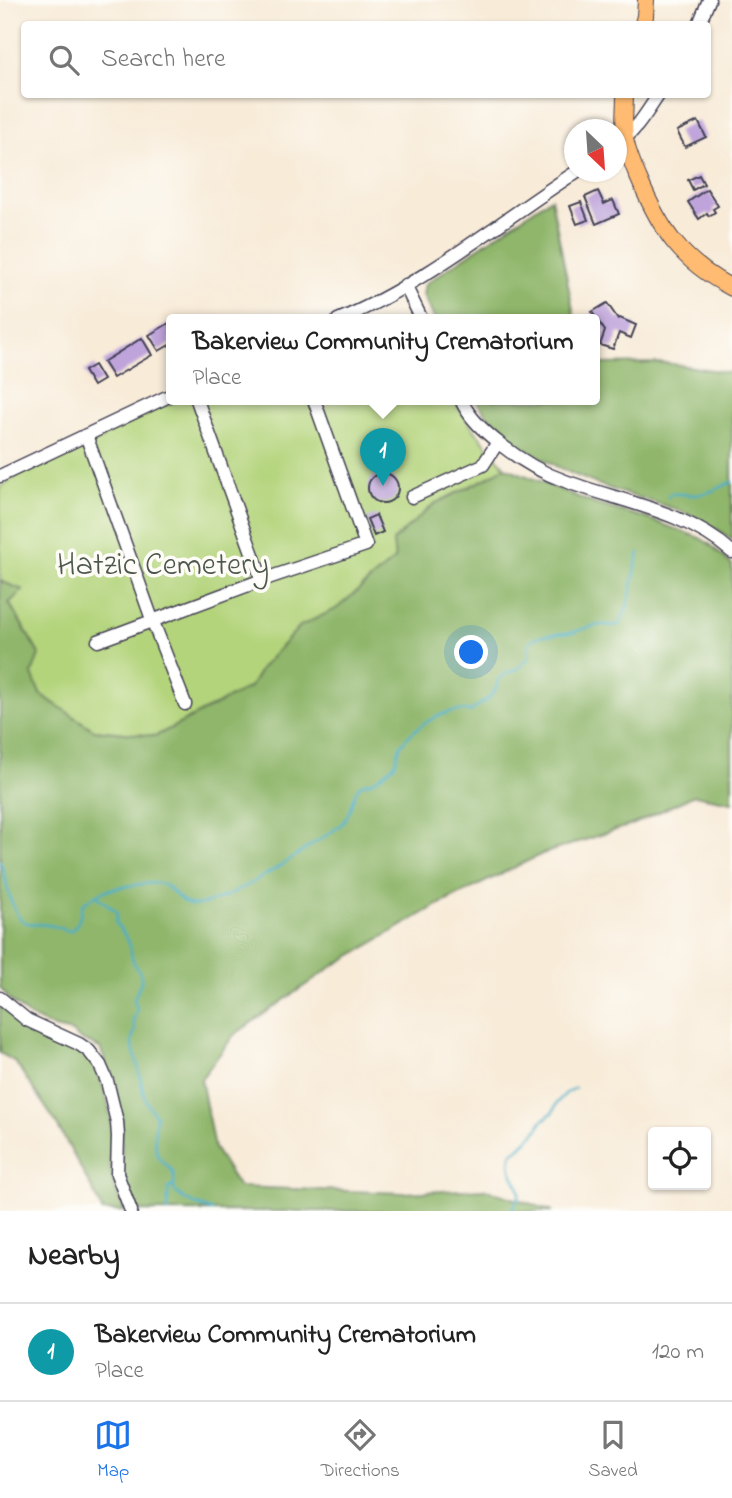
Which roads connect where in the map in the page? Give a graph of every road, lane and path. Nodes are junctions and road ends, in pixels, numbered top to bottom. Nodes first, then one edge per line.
1 (646, 0) edge
2 (709, 0) edge
3 (644, 21) edge
4 (700, 21) edge
5 (625, 98) edge
6 (656, 98) edge
7 (623, 119) edge
8 (627, 135) edge
9 (627, 154) edge
10 (564, 180) edge
11 (405, 285) junction
12 (732, 288) edge
13 (350, 314) edge
14 (419, 314) edge
15 (166, 397) edge
16 (199, 405) edge
17 (316, 405) edge
18 (464, 405) edge
19 (86, 435) junction
20 (498, 442) junction
21 (0, 476) edge
22 (412, 497) dead end
23 (732, 552) edge
24 (262, 580) junction
25 (153, 622) junction
26 (98, 641) dead end
27 (185, 704) dead end
28 (0, 998) edge
29 (131, 1211) edge

1 - 3 main road
2 - 4 street
5 - 7 main road
6 - 8 street
9 - 12 main road
10 - 11 street
11 - 13 street
11 - 14 street
15 - 19 street
16 - 24 street
17 - 24 street
18 - 20 street
19 - 21 street
19 - 25 street
20 - 22 street
20 - 23 street
24 - 25 street
25 - 26 street
25 - 27 street
28 - 29 street

